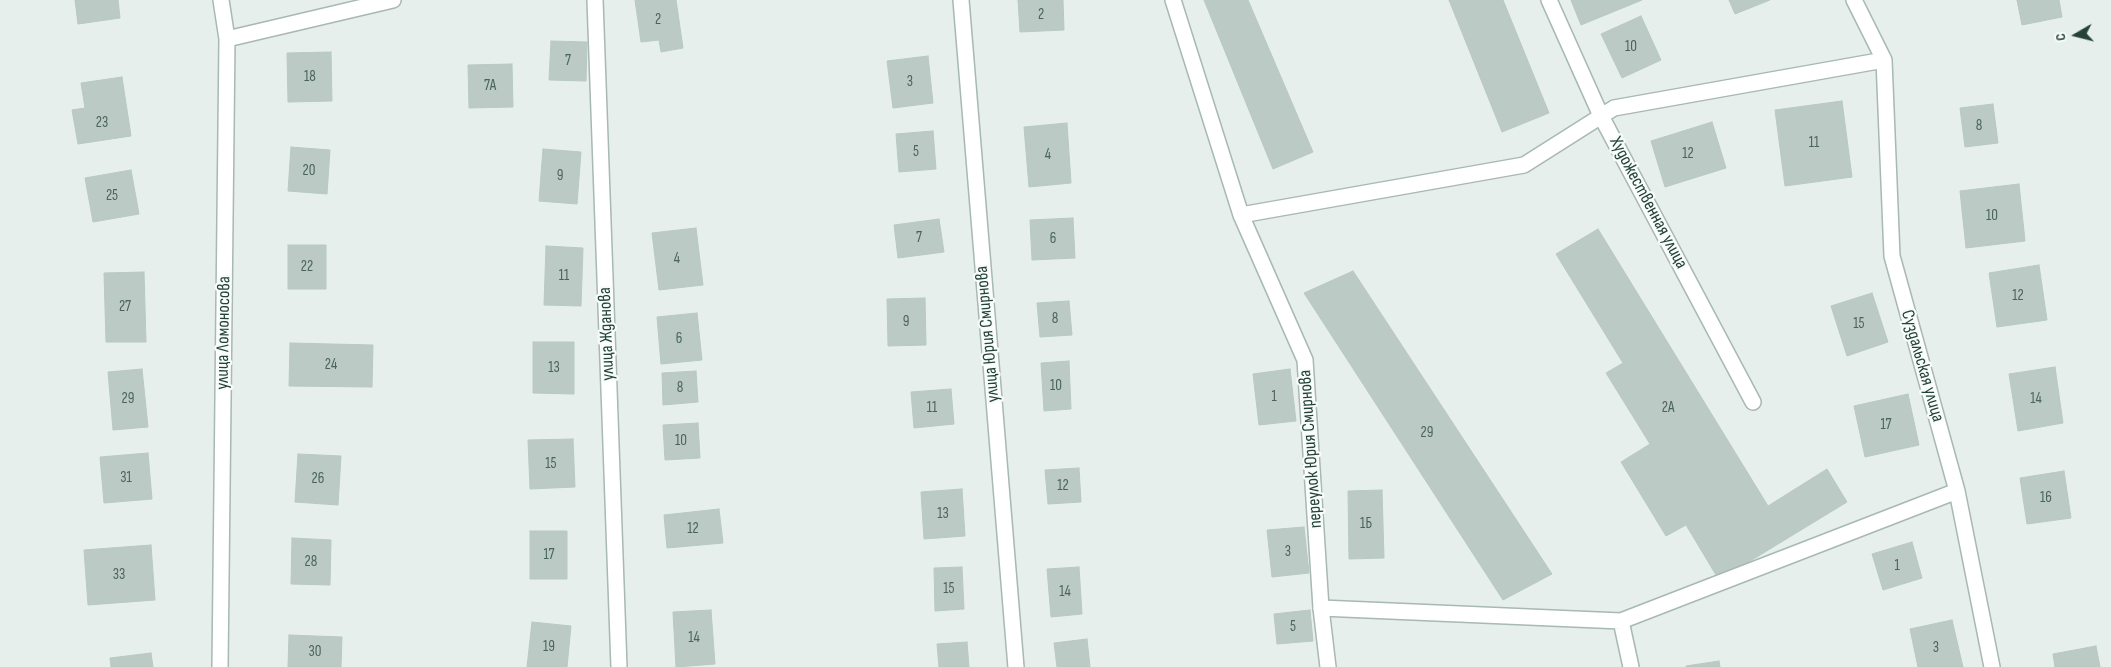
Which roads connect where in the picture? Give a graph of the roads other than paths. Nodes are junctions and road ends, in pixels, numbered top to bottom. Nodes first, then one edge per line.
1 (221, 0) edge
2 (393, 0) edge
3 (595, 0) edge
4 (960, 0) edge
5 (1173, 0) edge
6 (1549, 0) edge
7 (1854, 0) edge
8 (228, 39) junction
9 (1884, 60) junction
10 (1602, 116) junction
11 (1241, 215) junction
12 (1753, 402) dead end
13 (1957, 491) junction
14 (1321, 608) junction
15 (1621, 621) junction
16 (220, 667) edge
17 (619, 667) edge
18 (1016, 667) edge
19 (1328, 667) edge
20 (1631, 667) edge
21 (1992, 667) edge

1 - 8 street, улица Ломоносова
2 - 8 street
3 - 17 street, улица Жданова
4 - 18 street, улица Юрия Смирнова
5 - 11 street, переулок Юрия Смирнова
6 - 10 street, Художественная улица
7 - 9 street
8 - 16 street, улица Ломоносова
9 - 10 street
9 - 13 street, Суздальская улица
10 - 11 street
10 - 12 street, Художественная улица
11 - 14 street, переулок Юрия Смирнова
13 - 15 street
13 - 21 street, Суздальская улица
14 - 15 street
14 - 19 street, переулок Юрия Смирнова
15 - 20 street

